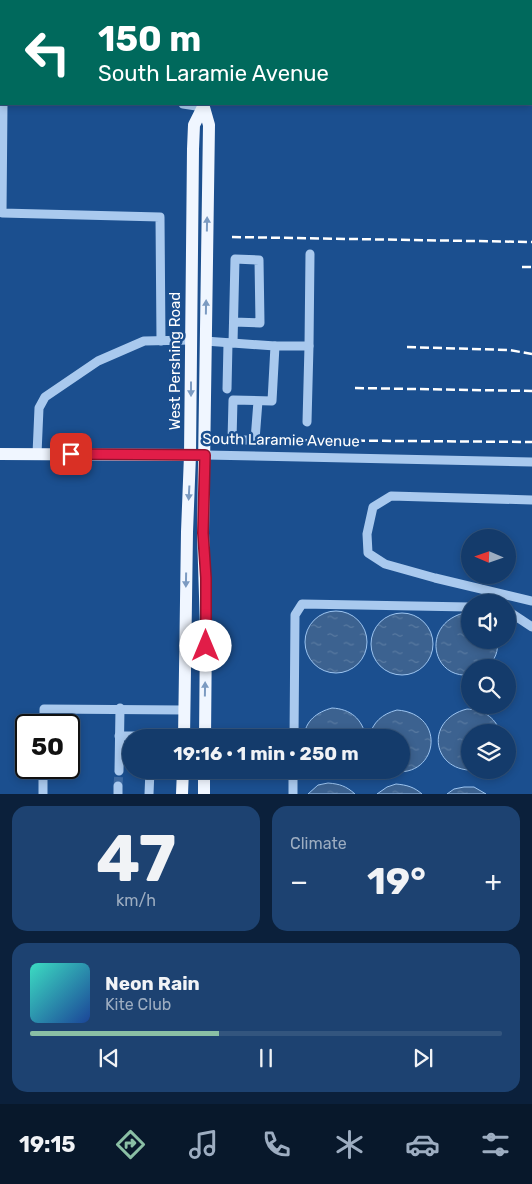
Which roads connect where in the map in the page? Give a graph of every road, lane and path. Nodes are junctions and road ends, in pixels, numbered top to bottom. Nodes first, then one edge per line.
1 (3, 105) edge
2 (203, 105) edge
3 (1, 182) edge
4 (310, 254) dead end
5 (234, 322) junction
6 (191, 340) junction
7 (161, 341) junction
8 (205, 341) junction
9 (231, 343) junction
10 (275, 346) junction
11 (309, 346) junction
12 (227, 389) dead end
13 (258, 401) junction
14 (307, 422) dead end
15 (0, 454) edge
16 (37, 454) junction
17 (190, 455) junction
18 (205, 455) junction
19 (532, 462) edge
20 (532, 500) edge
21 (532, 601) edge
22 (461, 607) edge
23 (516, 616) edge
24 (532, 627) edge
25 (120, 708) junction
26 (184, 710) junction
27 (44, 714) edge
28 (184, 729) edge
29 (204, 729) edge
30 (294, 729) edge
31 (119, 736) joint
32 (119, 771) tunnel mouth
33 (44, 779) edge
34 (150, 779) edge
35 (183, 779) edge
36 (204, 779) edge
37 (293, 779) edge
38 (43, 794) edge
39 (149, 794) edge
40 (182, 794) edge
41 (204, 794) edge
42 (293, 794) edge

1 - 3 street
2 - 6 main road, West Pershing Road
8 -> 2 main road, West Pershing Road
3 - 7 street
4 - 11 street
5 - 5 street
5 - 9 street
6 - 7 street
6 - 8 main road
6 -> 17 main road, West Pershing Road
7 - 16 street
8 - 9 street
8 - 18 main road, West Pershing Road
9 - 10 street
9 - 12 street
10 - 11 street
10 - 13 street
11 - 14 street
13 - 13 street
15 - 16 main road, South Laramie Avenue
16 - 17 main road, South Laramie Avenue
17 - 18 main road, South Laramie Avenue
17 -> 26 main road, West Pershing Road
18 - 19 street, South Laramie Avenue
29 -> 18 main road, West Pershing Road
20 - 21 street
22 - 30 street
23 - 24 street
25 - 26 street
25 - 27 street
25 - 31 street
26 - 28 main road, West Pershing Road
31 - 32 street
33 - 38 street
34 - 39 street
35 - 40 main road
36 - 41 main road
37 - 42 street

